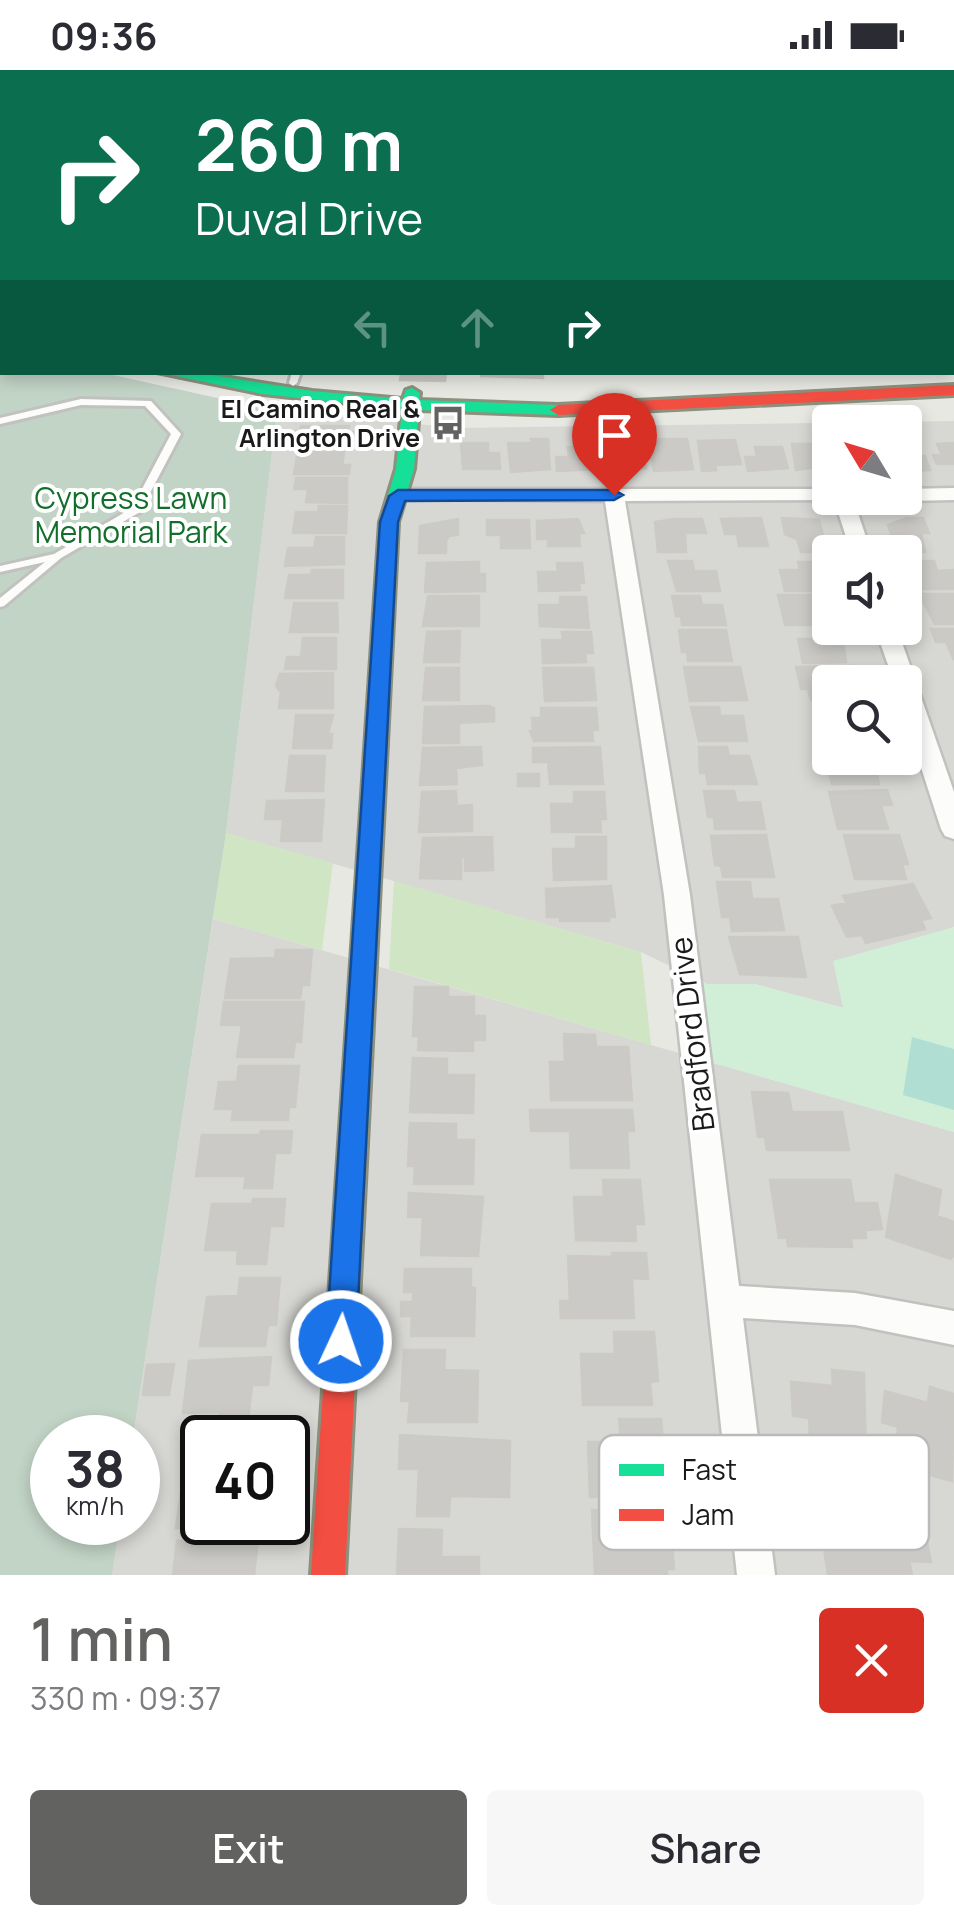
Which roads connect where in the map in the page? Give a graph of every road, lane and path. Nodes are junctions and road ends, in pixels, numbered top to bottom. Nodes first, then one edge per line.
1 (55, 70) edge
2 (110, 70) edge
3 (181, 375) edge
4 (258, 375) edge
5 (295, 378) edge
6 (954, 378) edge
7 (954, 390) edge
8 (411, 400) junction
9 (0, 421) edge
10 (954, 494) edge
11 (614, 495) junction
12 (812, 495) edge
13 (922, 495) edge
14 (398, 496) junction
15 (57, 556) junction
16 (0, 569) edge
17 (0, 604) edge
18 (922, 733) edge
19 (954, 828) edge
20 (724, 1301) junction
21 (954, 1328) edge
22 (740, 1435) edge
23 (753, 1550) edge
24 (328, 1575) edge
25 (756, 1575) edge

1 - 2 lane
3 - 8 main road
4 - 5 main road
5 - 8 main road
6 - 8 main road
7 - 8 main road
8 - 14 main road
9 - 15 lane
10 - 13 street
11 - 12 street
11 - 14 street
11 - 20 street, Bradford Drive
14 - 24 main road
15 - 16 lane
15 - 17 lane
18 - 19 street
20 - 21 street
20 - 22 street, Bradford Drive
23 - 25 street, Bradford Drive

